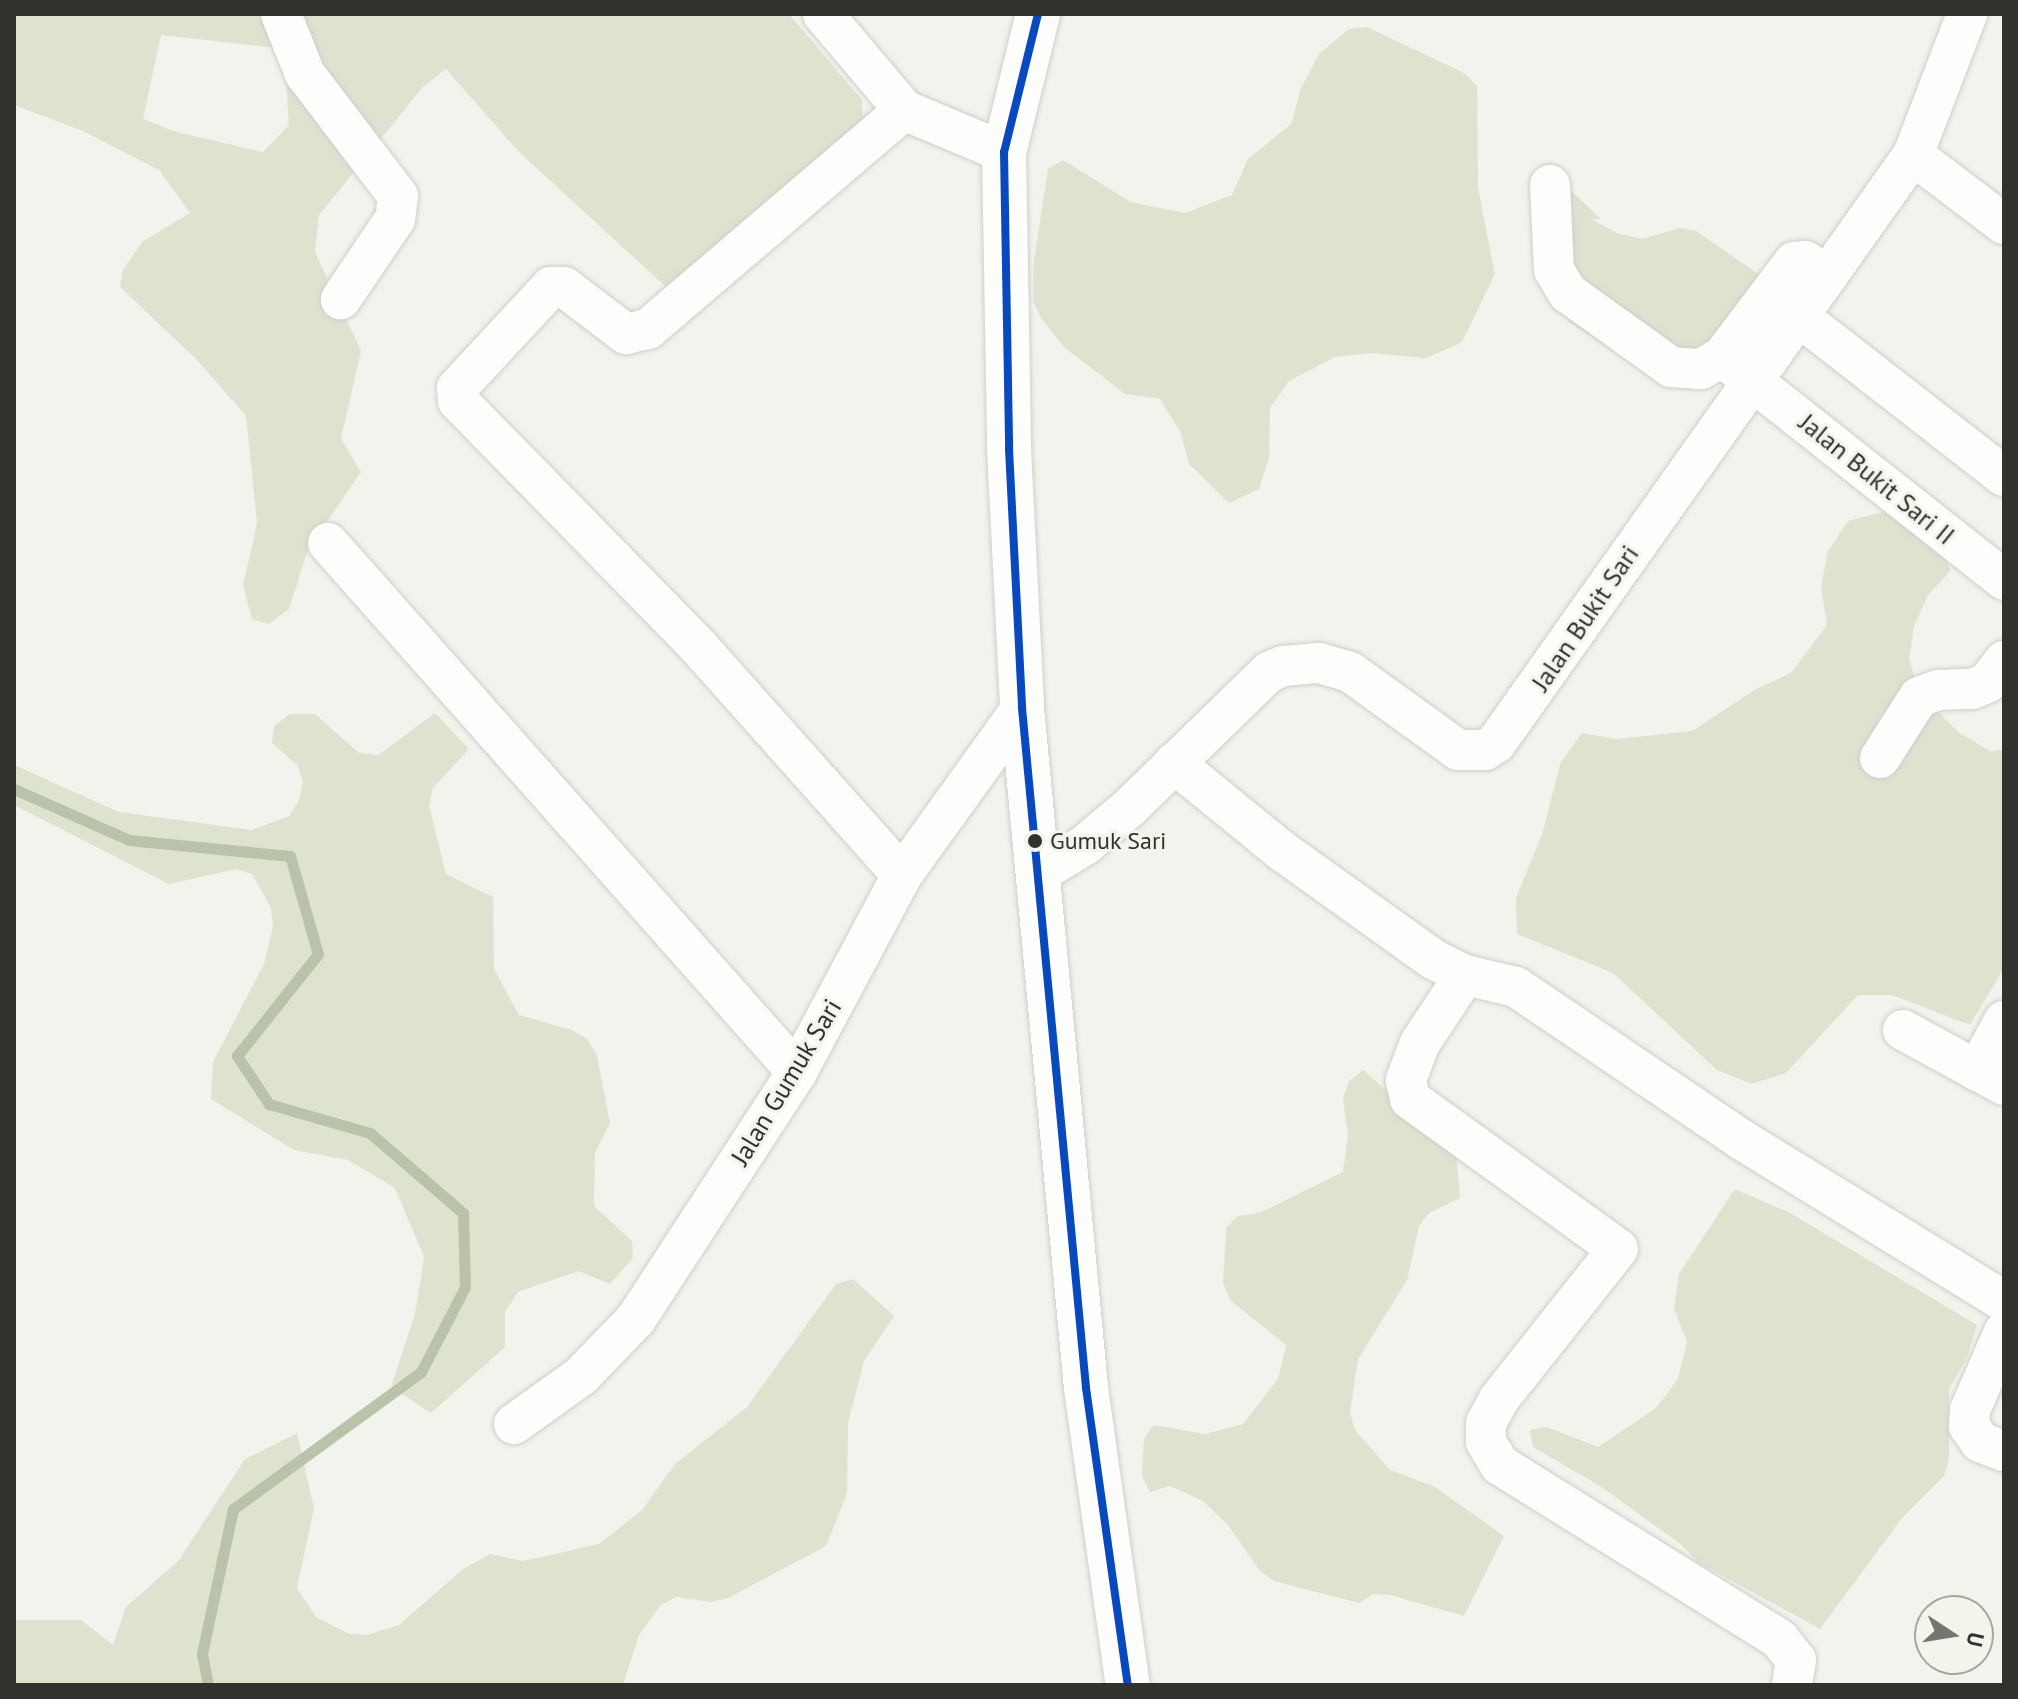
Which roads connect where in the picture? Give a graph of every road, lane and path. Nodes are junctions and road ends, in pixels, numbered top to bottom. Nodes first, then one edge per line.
1 (281, 14) edge
2 (823, 14) edge
3 (1038, 14) edge
4 (1967, 14) edge
5 (904, 110) junction
6 (1004, 152) junction
7 (1913, 155) junction
8 (1550, 185) dead end
9 (2004, 224) edge
10 (1828, 275) junction
11 (341, 299) dead end
12 (1797, 315) junction
13 (1736, 367) junction
14 (2004, 476) edge
15 (328, 543) dead end
16 (2004, 580) edge
17 (2004, 661) edge
18 (1022, 708) junction
19 (1880, 758) dead end
20 (1174, 763) junction
21 (1037, 874) junction
22 (902, 875) junction
23 (1465, 975) junction
24 (2004, 1021) edge
25 (1903, 1030) dead end
26 (797, 1072) junction
27 (1990, 1078) edge
28 (2004, 1301) edge
29 (2004, 1332) edge
30 (514, 1424) dead end
31 (2004, 1451) edge
32 (1128, 1685) edge
33 (1792, 1685) edge

1 - 11 street
2 - 5 street
3 - 6 main road
4 - 7 street, Jalan Bukit Sari
5 - 6 street
5 - 22 street
6 - 18 main road
7 - 9 street
7 - 10 street, Jalan Bukit Sari
8 - 13 street
10 - 12 street, Jalan Bukit Sari
10 - 13 street
12 - 13 street, Jalan Bukit Sari
12 - 14 street
13 - 16 street, Jalan Bukit Sari II
13 - 20 street, Jalan Bukit Sari
15 - 26 street
17 - 19 street
18 - 21 main road
18 - 22 street, Jalan Gumuk Sari
20 - 21 street, Jalan Bukit Sari
20 - 23 street
21 - 32 main road
22 - 26 street, Jalan Gumuk Sari
23 - 28 street
23 - 33 street
24 - 27 street
25 - 27 street
26 - 30 street, Jalan Gumuk Sari
29 - 31 street

